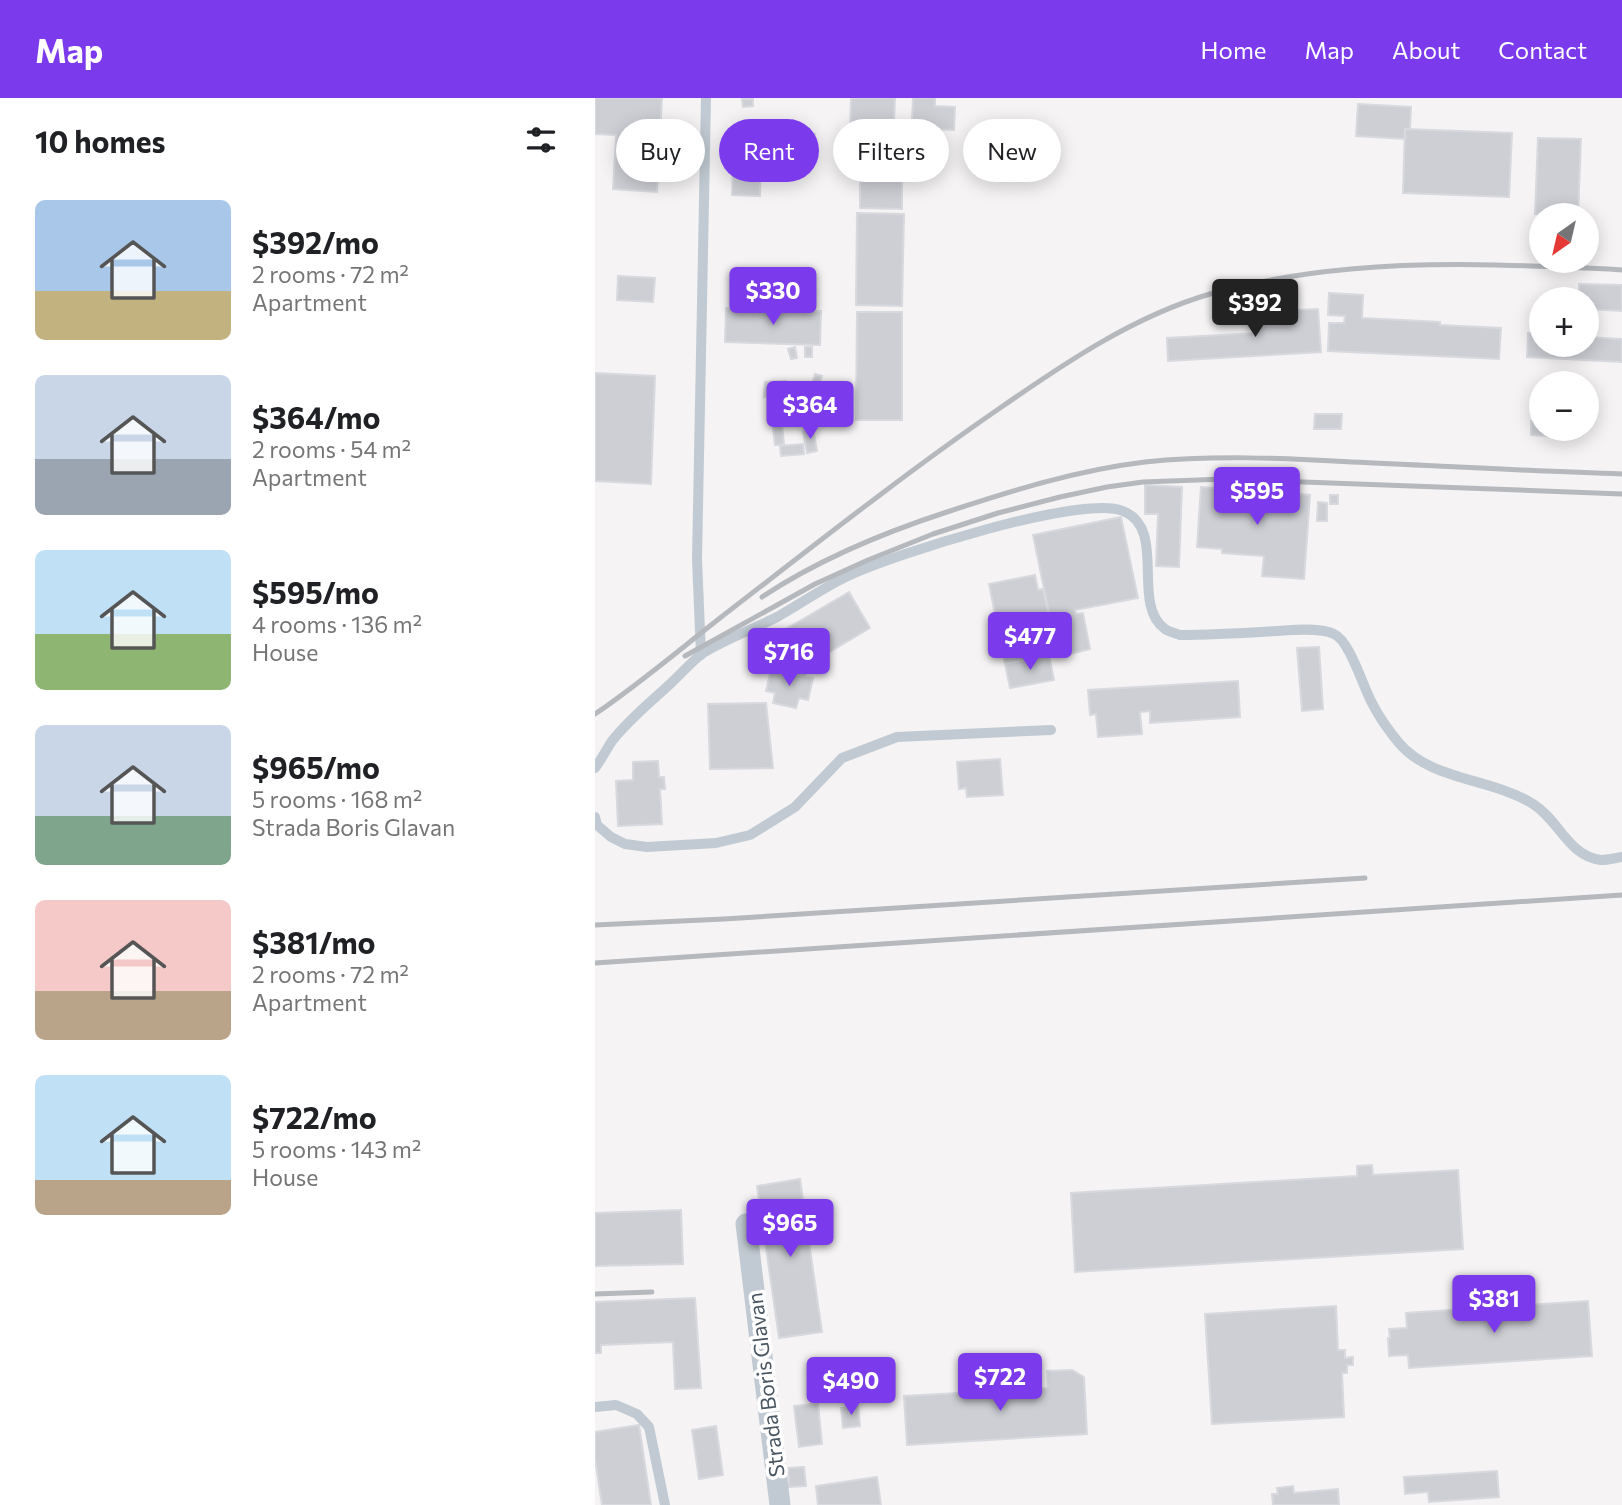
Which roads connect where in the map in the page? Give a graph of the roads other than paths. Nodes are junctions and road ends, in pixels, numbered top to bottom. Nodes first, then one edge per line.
1 (706, 98) edge
2 (701, 654) junction
3 (1051, 730) dead end
4 (595, 768) edge
5 (595, 817) edge
6 (1622, 857) edge
7 (746, 1224) dead end
8 (595, 1407) edge
9 (665, 1505) edge
10 (780, 1505) edge

1 - 2 lane
2 - 4 lane
2 - 6 lane
3 - 5 lane
7 - 10 street, Strada Boris Glavan
8 - 9 lane

